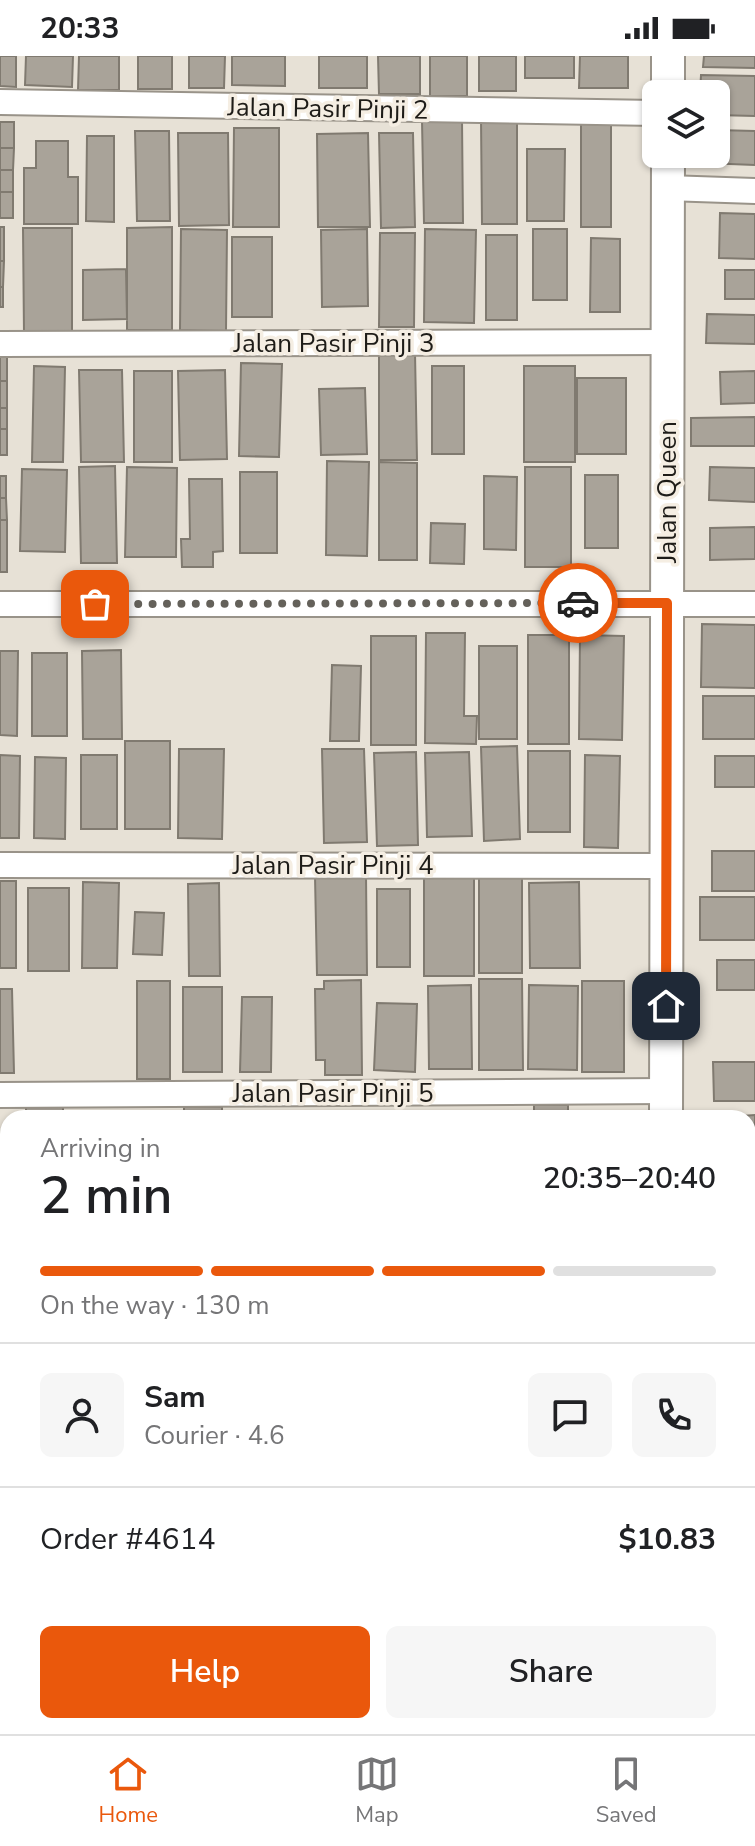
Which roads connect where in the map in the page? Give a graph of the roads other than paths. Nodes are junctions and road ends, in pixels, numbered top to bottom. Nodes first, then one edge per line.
1 (668, 56) edge
2 (668, 80) edge
3 (0, 102) edge
4 (642, 113) edge
5 (668, 168) edge
6 (667, 188) junction
7 (755, 191) edge
8 (667, 342) junction
9 (0, 344) edge
10 (667, 603) junction
11 (0, 604) edge
12 (755, 604) edge
13 (0, 865) edge
14 (666, 866) junction
15 (0, 1095) edge
16 (666, 1104) edge

1 - 2 main road
3 - 4 street, Jalan Pasir Pinji 2
5 - 6 main road, Jalan Queen
6 - 7 street
6 - 8 main road, Jalan Queen
8 - 9 street, Jalan Pasir Pinji 3
8 - 10 main road, Jalan Queen
10 - 11 street
10 - 12 street
10 - 14 main road, Jalan Queen
13 - 14 street, Jalan Pasir Pinji 4
14 - 16 main road, Jalan Queen
15 - 16 street, Jalan Pasir Pinji 5

